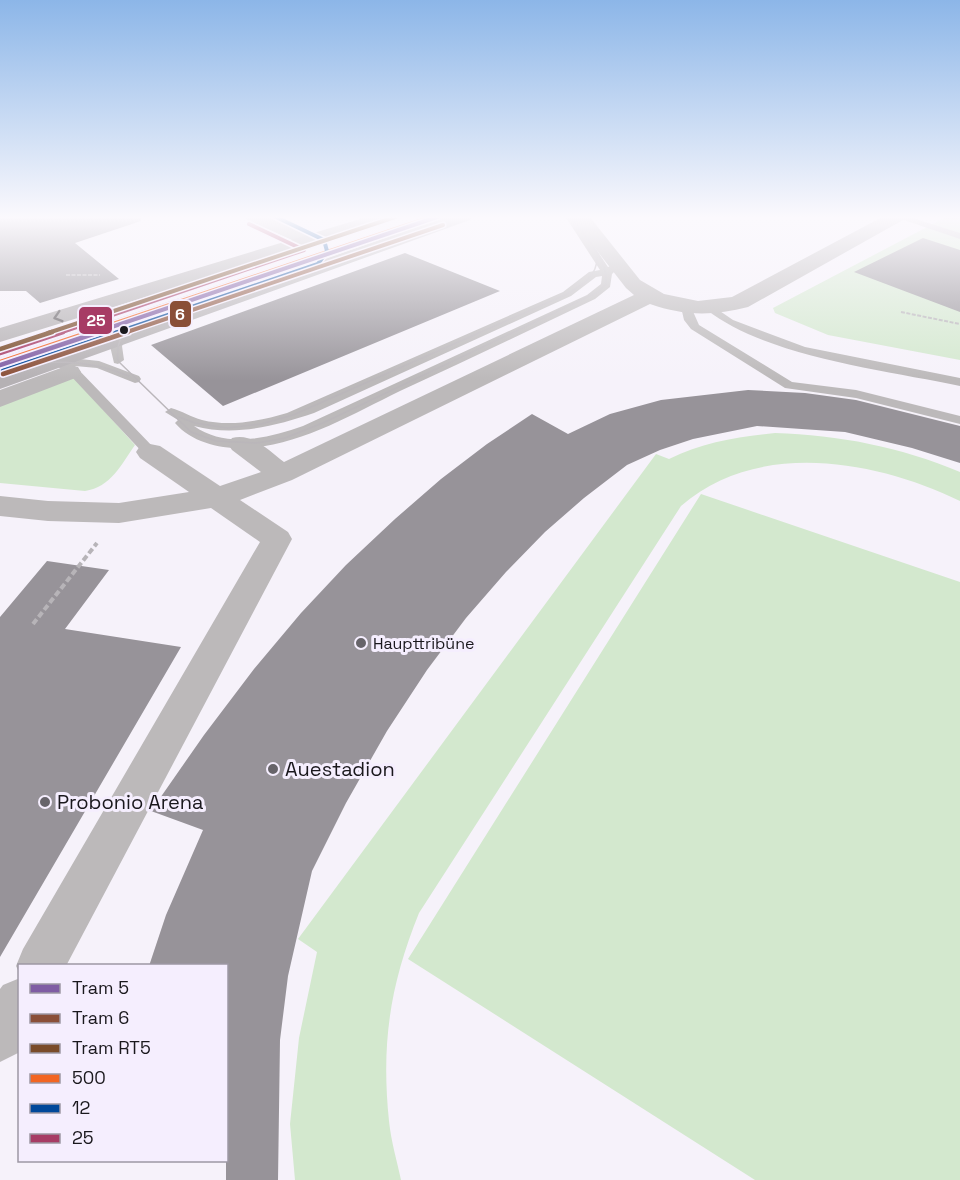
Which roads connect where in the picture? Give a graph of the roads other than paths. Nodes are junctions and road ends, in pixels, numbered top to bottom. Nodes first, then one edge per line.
1 (230, 271) edge
2 (271, 271) edge
3 (322, 271) edge
4 (594, 271) edge
5 (602, 271) edge
6 (611, 271) edge
7 (616, 271) edge
8 (796, 271) edge
9 (593, 274) junction
10 (646, 297) junction
11 (686, 307) junction
12 (711, 308) junction
13 (143, 314) junction
14 (0, 335) edge
15 (118, 350) junction
16 (65, 366) junction
17 (1, 379) edge
18 (135, 379) dead end
19 (960, 382) edge
20 (960, 420) edge
21 (242, 444) junction
22 (150, 452) joint
23 (282, 474) junction
24 (219, 497) junction
25 (0, 506) edge
26 (41, 964) edge
27 (18, 1006) edge
28 (0, 1037) edge

1 -> 14 main road
2 - 13 lane
3 - 15 main road
4 - 9 lane
5 - 9 lane
6 - 21 lane
7 - 10 street
8 - 12 street
9 - 21 lane
10 - 11 street
10 - 23 street
11 - 12 street
11 - 20 lane
12 - 19 lane
13 - 15 lane
13 - 17 lane
15 - 16 main road
16 - 17 street
16 - 18 lane
16 - 22 lane
21 - 23 street
22 - 24 street
23 - 24 street
24 - 25 street
24 - 26 street
27 - 28 street

